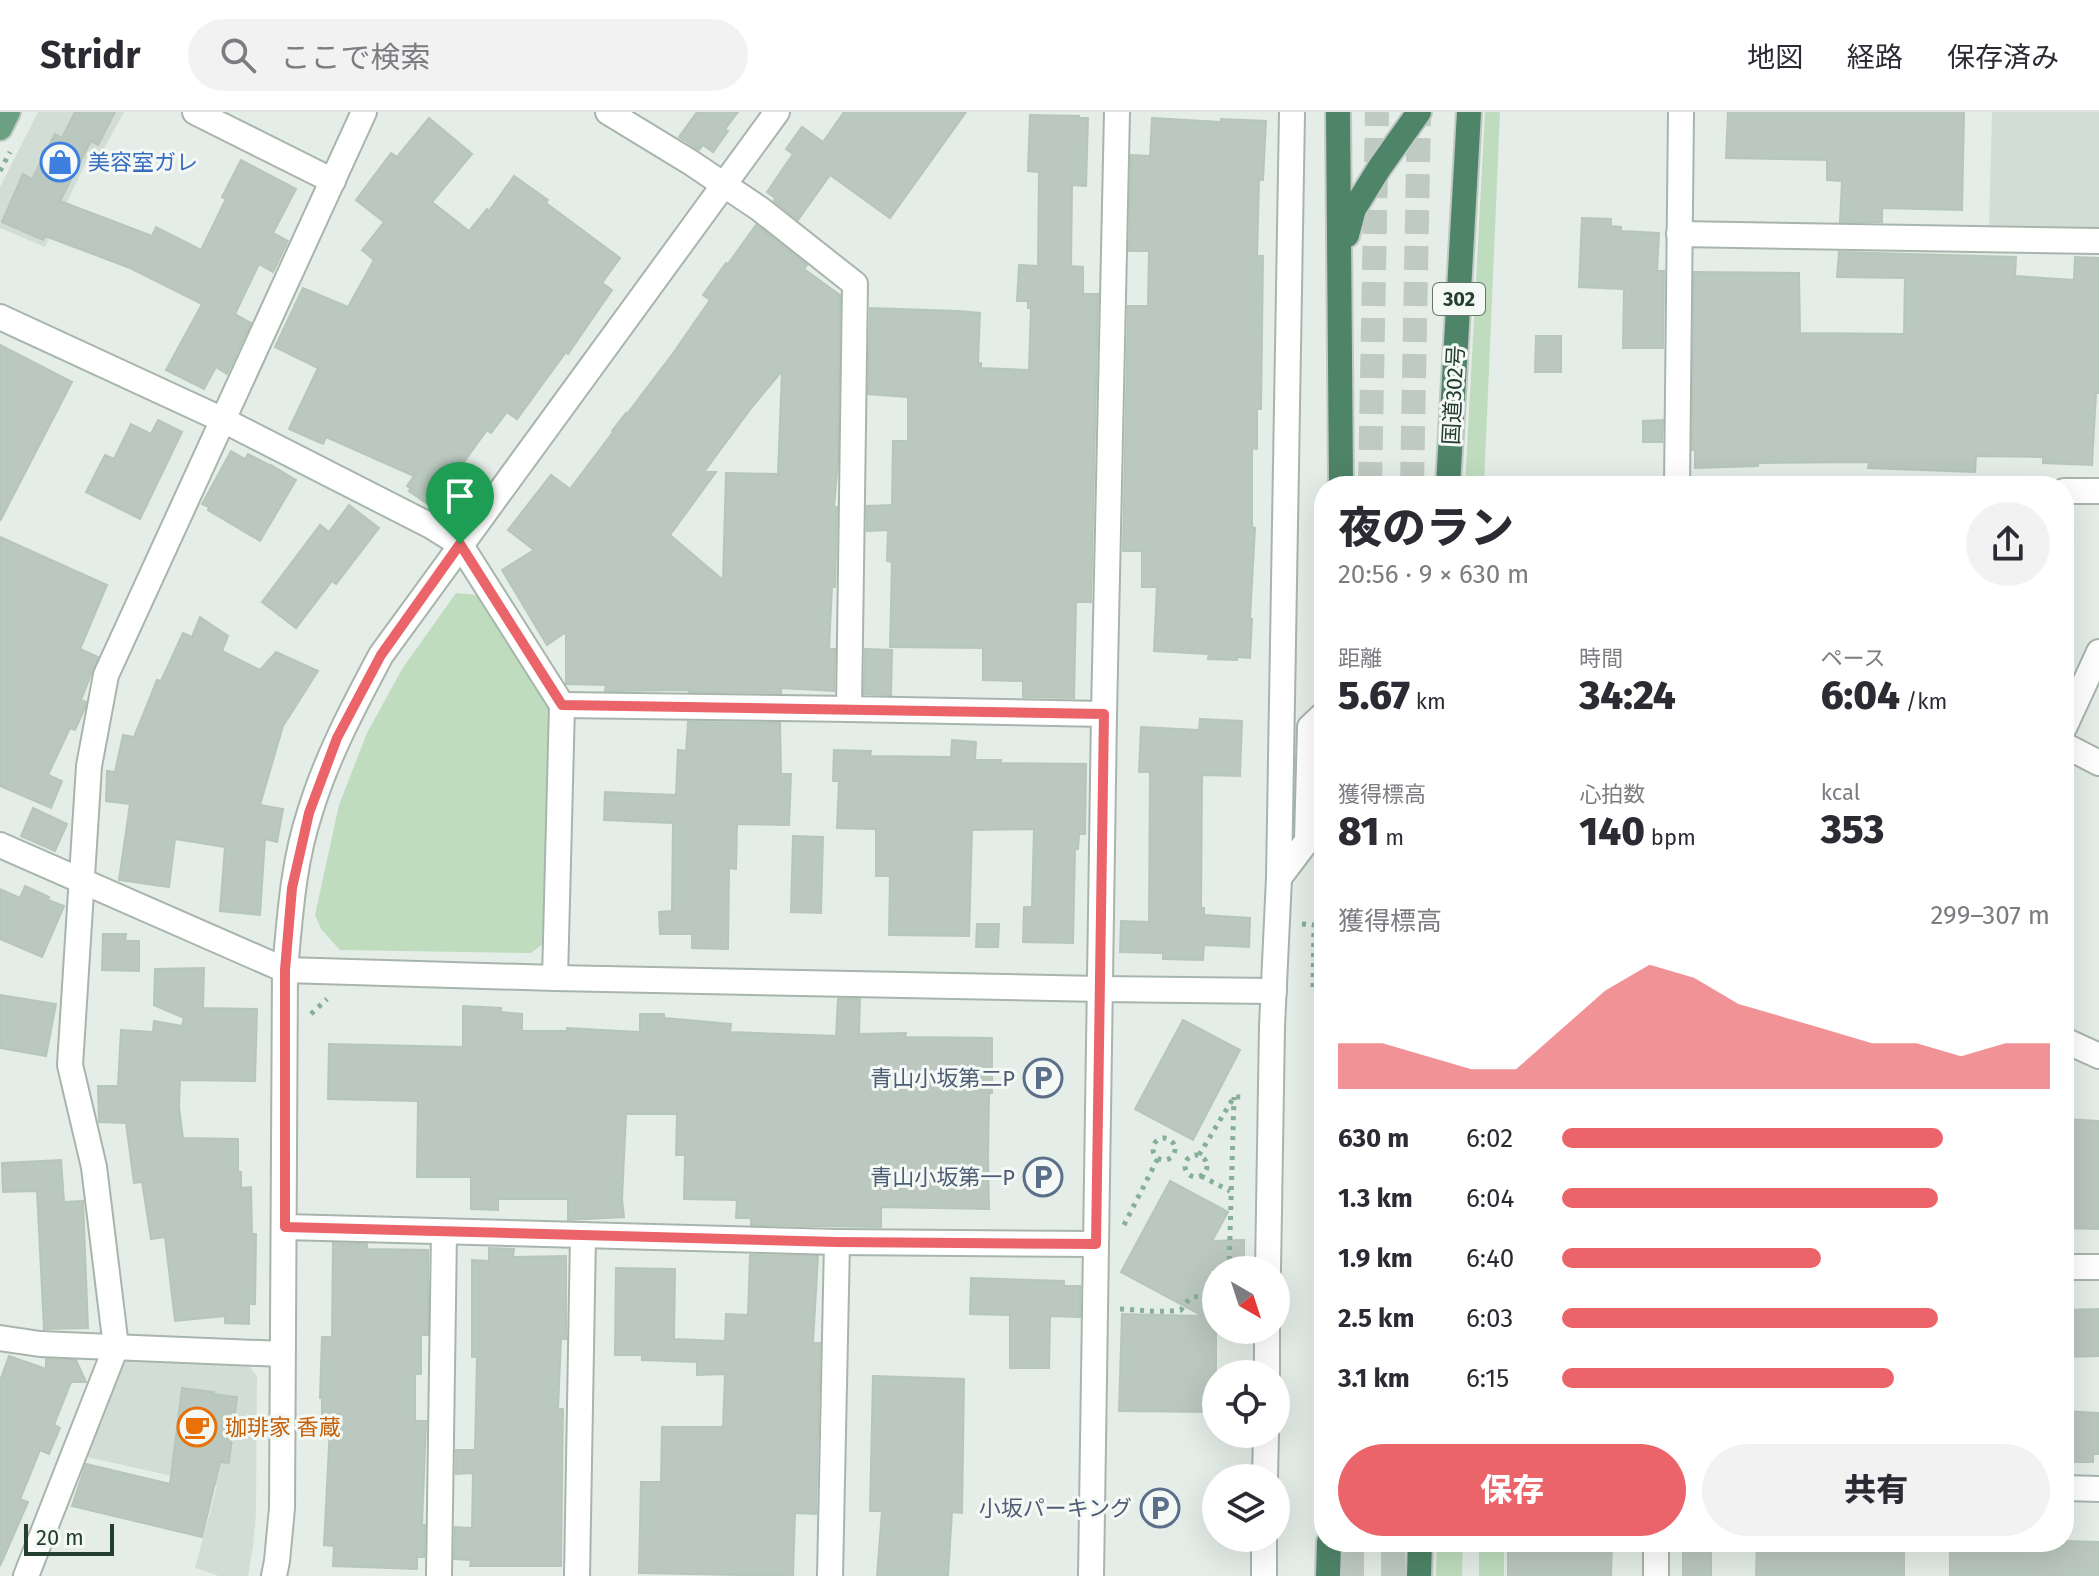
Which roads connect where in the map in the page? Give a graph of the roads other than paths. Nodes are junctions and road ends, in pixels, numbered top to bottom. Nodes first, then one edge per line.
1 (8, 112) edge
2 (195, 112) edge
3 (364, 112) edge
4 (608, 112) edge
5 (777, 112) edge
6 (1117, 112) edge
7 (1292, 112) edge
8 (1338, 112) edge
9 (1419, 112) edge
10 (1469, 112) edge
11 (1681, 112) edge
12 (0, 128) edge
13 (333, 181) junction
14 (724, 184) junction
15 (1679, 234) junction
16 (2099, 241) edge
17 (1339, 261) junction
18 (0, 317) edge
19 (223, 420) junction
20 (1341, 476) edge
21 (1449, 476) edge
22 (1677, 476) edge
23 (2074, 491) edge
24 (2099, 491) edge
25 (460, 544) junction
26 (2099, 652) edge
27 (562, 705) junction
28 (2074, 706) edge
29 (849, 709) junction
30 (1104, 714) junction
31 (1314, 723) edge
32 (2074, 750) edge
33 (2099, 763) edge
34 (0, 845) edge
35 (1279, 878) junction
36 (83, 881) junction
37 (285, 970) junction
38 (555, 978) junction
39 (1100, 989) junction
40 (1274, 991) junction
41 (2074, 1045) edge
42 (2099, 1056) edge
43 (285, 1227) junction
44 (444, 1232) junction
45 (583, 1235) junction
46 (837, 1242) junction
47 (1096, 1244) junction
48 (1268, 1256) edge
49 (2074, 1267) edge
50 (2099, 1267) edge
51 (0, 1338) edge
52 (116, 1347) junction
53 (282, 1354) junction
54 (2074, 1488) edge
55 (2099, 1489) edge
56 (1264, 1552) edge
57 (1329, 1552) edge
58 (1420, 1552) edge
59 (1656, 1552) edge
60 (26, 1576) edge
61 (274, 1576) edge
62 (439, 1576) edge
63 (577, 1576) edge
64 (830, 1576) edge
65 (1091, 1576) edge
66 (1264, 1576) edge
67 (1328, 1576) edge
68 (1419, 1576) edge
69 (1656, 1576) edge

1 - 12 main road
2 - 13 street
3 - 13 street
4 - 14 street
5 - 14 street
6 - 30 street
7 - 35 street
8 - 17 highway
9 - 17 highway
10 - 21 highway, 国道302号 / 302
11 - 15 street
13 - 19 street
14 - 25 street
14 - 29 street
15 - 16 street
15 - 22 street
17 - 20 highway
18 - 19 street
19 - 25 street
19 - 36 street
23 - 24 street
25 - 27 street
25 - 37 street
26 - 28 street
27 - 29 street
27 - 38 street
29 - 30 street
30 - 39 street
31 - 35 street
32 - 33 street
34 - 36 street
35 - 40 street
36 - 37 street
36 - 52 street
37 - 38 street
37 - 43 street
38 - 39 street
39 - 40 street
39 - 47 street
40 - 48 street
41 - 42 street
43 - 44 street
43 - 53 street
44 - 45 street
44 - 62 street
45 - 46 street
45 - 63 street
46 - 47 street
46 - 64 street
47 - 65 street
49 - 50 street
51 - 52 street
52 - 53 street
52 - 60 street
53 - 61 street
54 - 55 street
56 - 66 street
57 - 67 highway
58 - 68 highway
59 - 69 street

